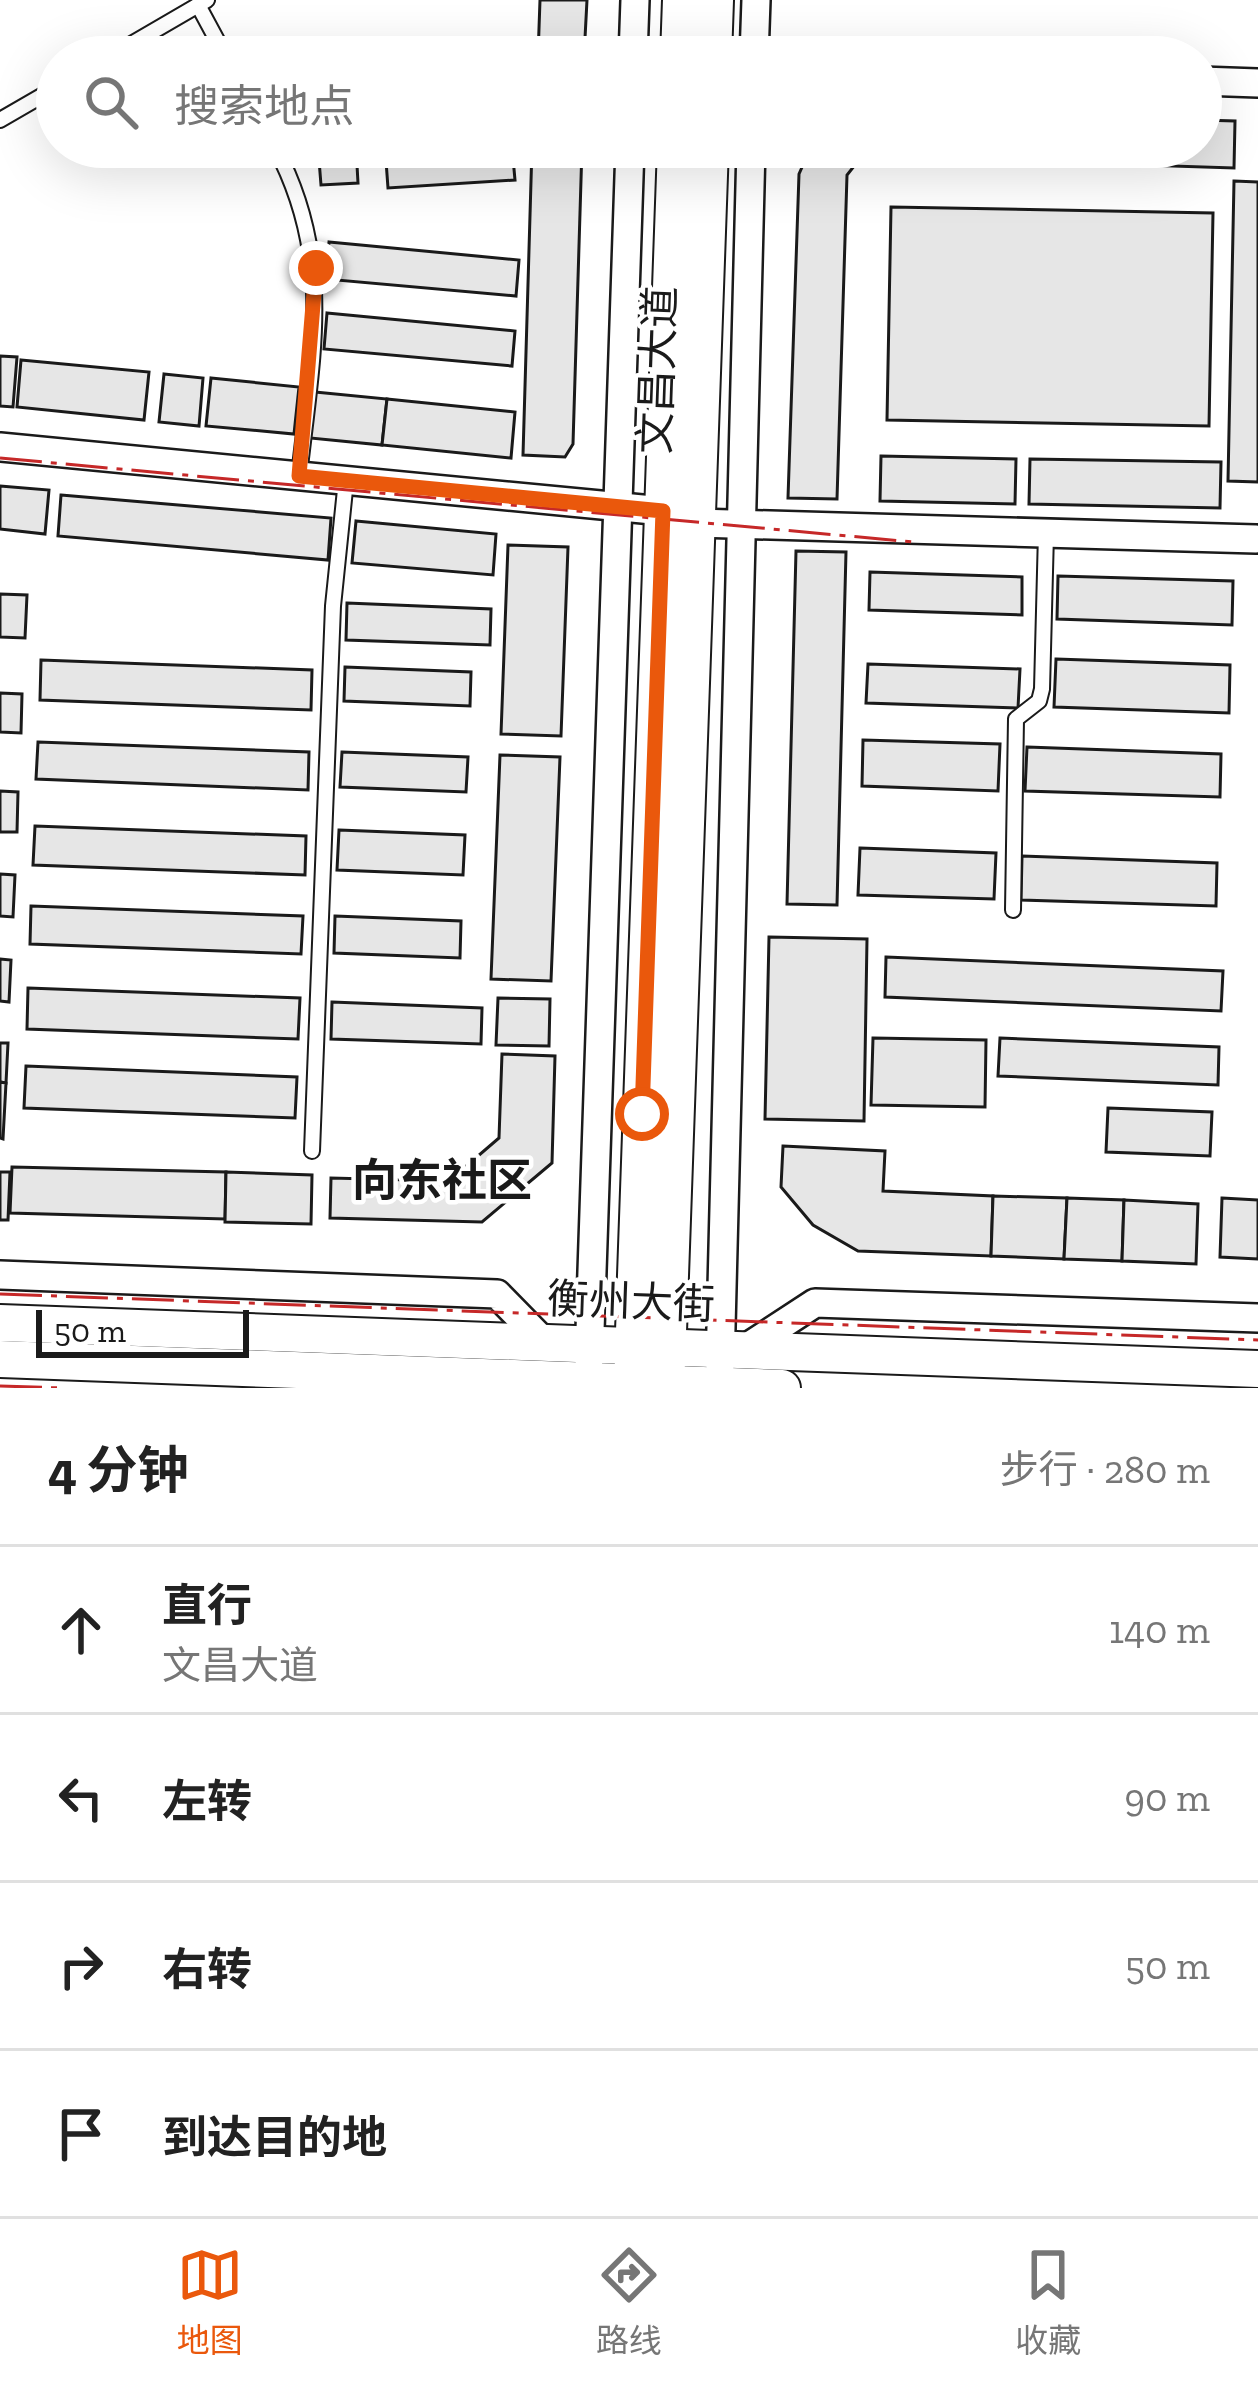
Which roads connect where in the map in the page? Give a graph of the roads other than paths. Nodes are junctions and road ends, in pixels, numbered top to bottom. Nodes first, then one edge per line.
1 (635, 0) edge
2 (681, 0) edge
3 (716, 0) edge
4 (756, 0) edge
5 (203, 3) edge
6 (146, 36) edge
7 (217, 36) edge
8 (634, 36) edge
9 (680, 36) edge
10 (714, 36) edge
11 (755, 36) edge
12 (1222, 82) edge
13 (1258, 83) edge
14 (36, 99) edge
15 (0, 120) edge
16 (284, 168) edge
17 (629, 168) edge
18 (676, 168) edge
19 (708, 168) edge
20 (750, 168) edge
21 (0, 447) edge
22 (299, 476) junction
23 (346, 480) junction
24 (618, 507) junction
25 (680, 517) junction
26 (741, 524) junction
27 (1046, 532) junction
28 (1256, 539) edge
29 (1013, 910) dead end
30 (312, 1151) dead end
31 (0, 1275) edge
32 (1258, 1318) edge
33 (0, 1323) edge
34 (545, 1343) junction
35 (0, 1359) edge
36 (1258, 1369) edge
37 (589, 1371) edge
38 (650, 1373) edge
39 (733, 1375) edge
40 (782, 1388) edge

1 - 8 street
2 - 9 main road
3 - 10 main road
4 - 11 street
5 - 6 lane
5 - 7 lane
12 - 13 street
14 - 15 lane
16 - 22 lane
17 - 24 street
18 - 25 main road, 文昌大道
19 - 25 main road, 文昌大道
20 - 26 street
21 - 22 street
22 - 23 street
23 - 24 street
23 - 30 lane
24 - 25 street
24 - 37 street
25 - 26 street
25 - 38 main road, 文昌大道
26 - 27 street
26 - 39 street
27 - 28 street
27 - 29 lane
31 - 34 street
32 - 39 street
33 - 34 main road, 衡州大街
34 - 37 main road, 衡州大街
35 - 37 main road, 衡州大街
36 - 39 main road, 衡州大街
37 - 38 main road, 衡州大街
38 - 39 main road, 衡州大街
39 - 40 main road, 衡州大街

